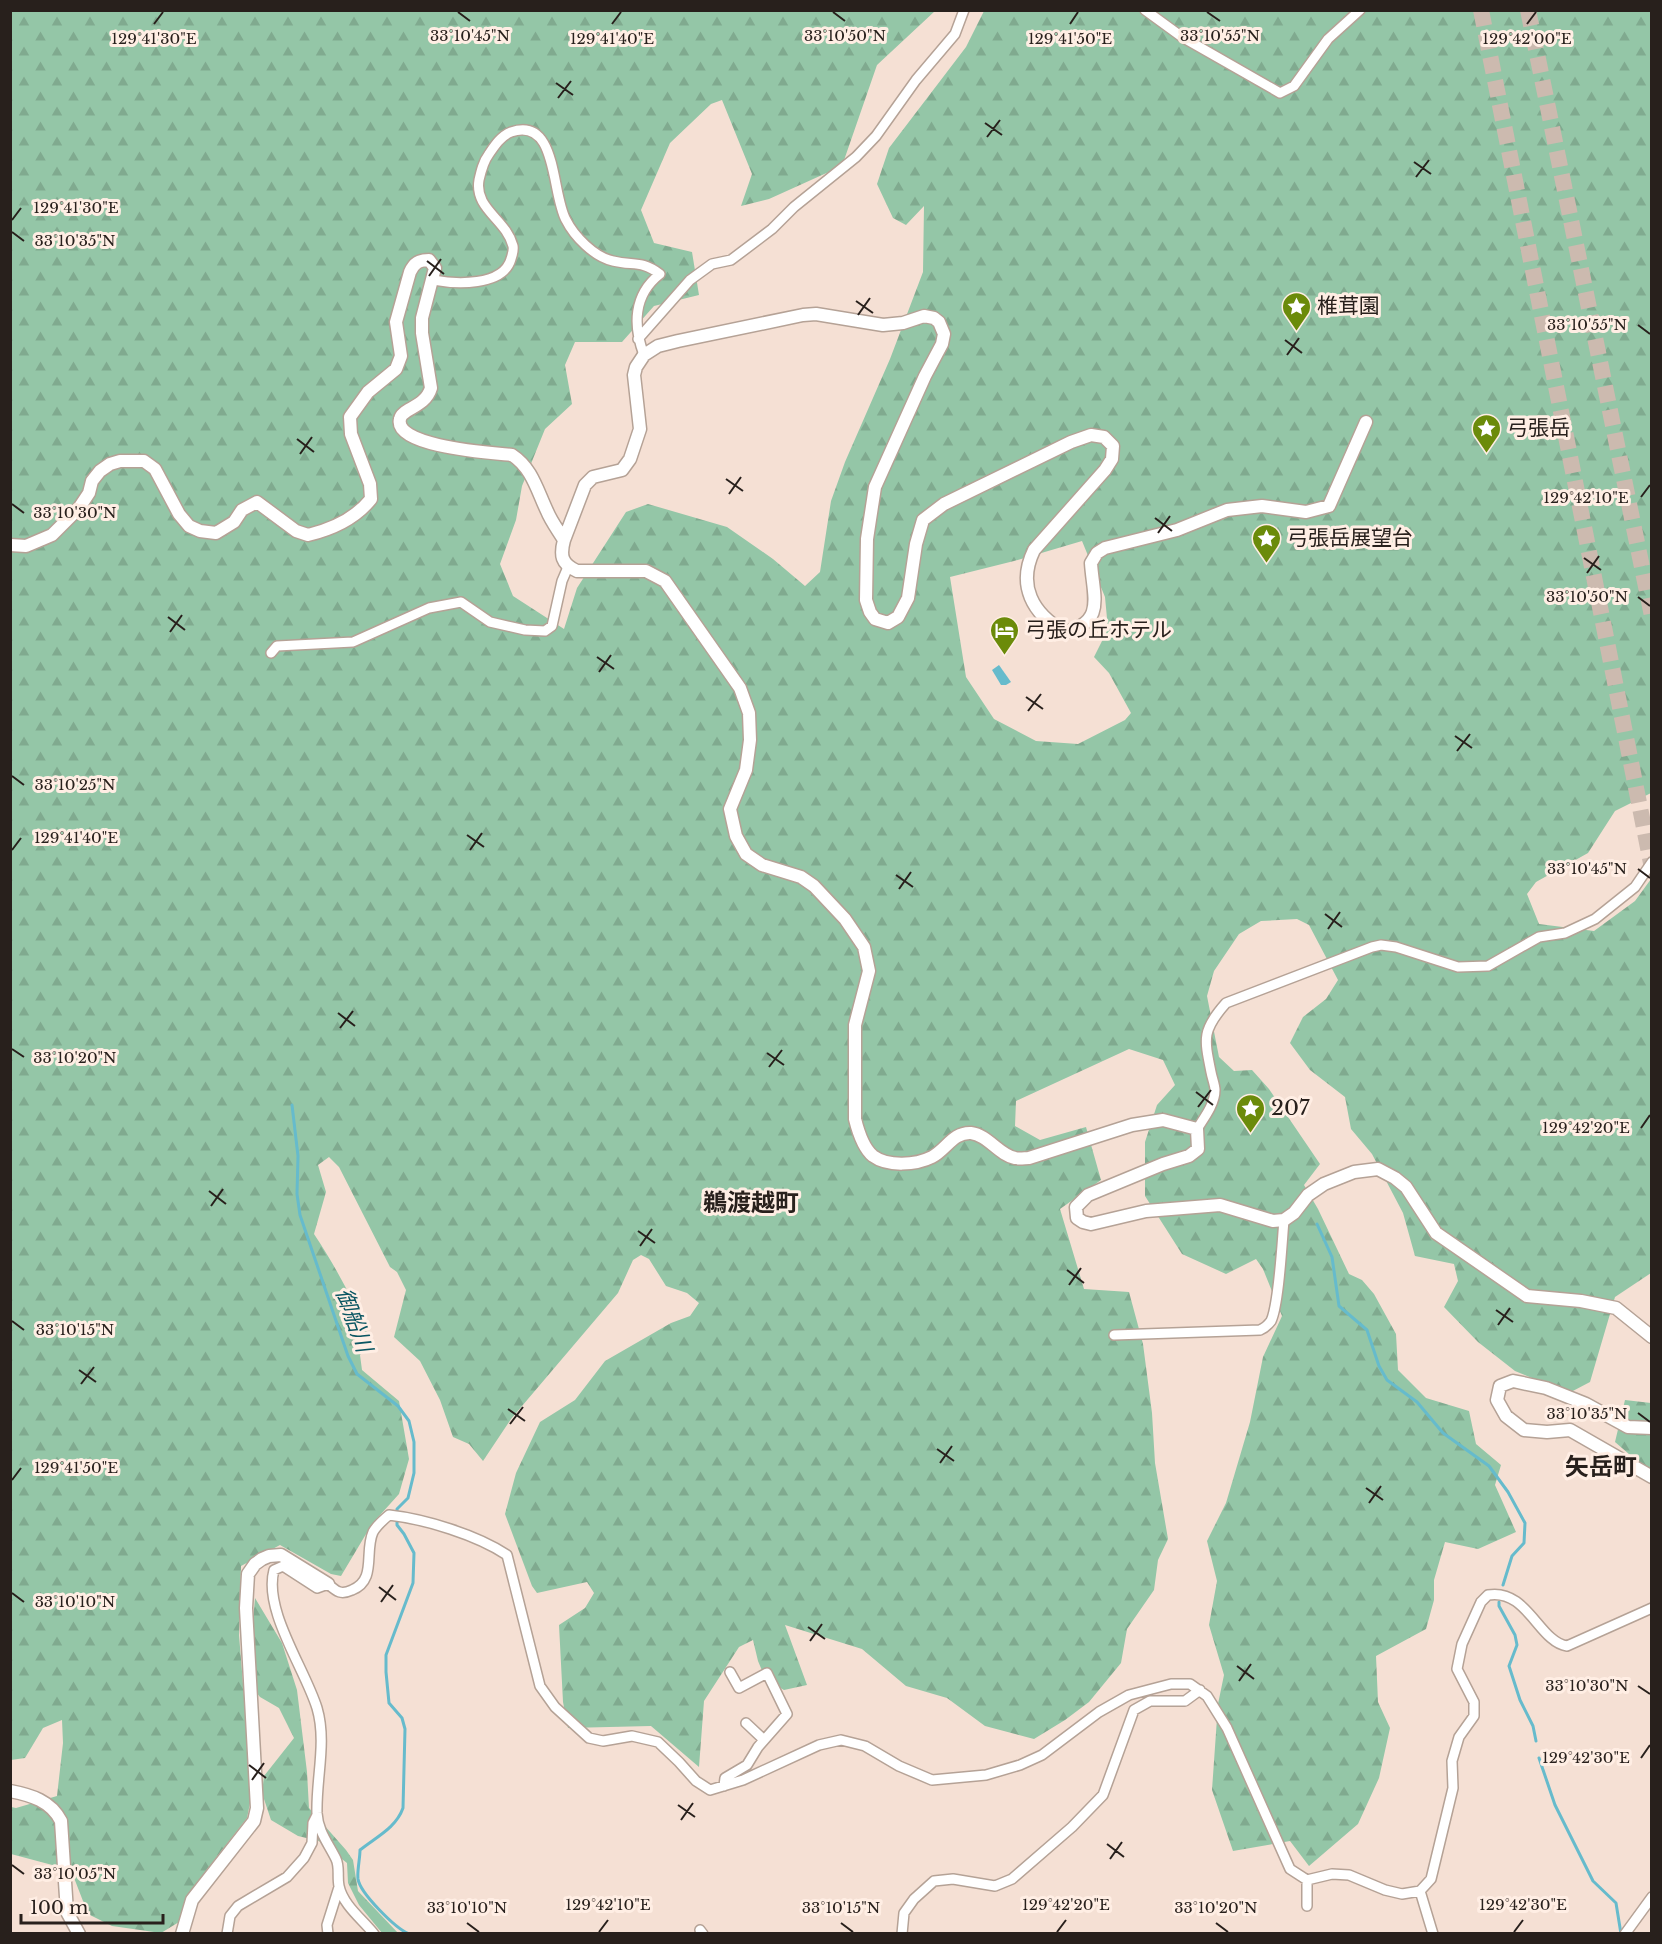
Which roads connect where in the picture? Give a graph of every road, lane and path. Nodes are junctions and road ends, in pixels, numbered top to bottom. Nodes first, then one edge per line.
1 (964, 10) edge
2 (1145, 10) edge
3 (1360, 10) edge
4 (434, 280) junction
5 (638, 339) junction
6 (644, 355) junction
7 (1366, 422) dead end
8 (564, 540) junction
9 (10, 545) edge
10 (568, 567) junction
11 (271, 653) dead end
12 (1652, 862) edge
13 (1197, 1129) junction
14 (1284, 1220) junction
15 (1114, 1335) dead end
16 (1652, 1336) edge
17 (1652, 1428) edge
18 (1652, 1477) edge
19 (328, 1584) junction
20 (1652, 1608) edge
21 (730, 1672) dead end
22 (1200, 1690) junction
23 (746, 1723) dead end
24 (764, 1740) junction
25 (724, 1786) junction
26 (10, 1791) edge
27 (317, 1815) junction
28 (1307, 1880) junction
29 (339, 1887) junction
30 (1420, 1891) junction
31 (1652, 1897) edge
32 (1307, 1906) dead end
33 (79, 1934) edge
34 (182, 1934) edge
35 (228, 1934) edge
36 (328, 1934) edge
37 (374, 1934) edge
38 (902, 1934) edge
39 (1433, 1934) edge
40 (1625, 1934) edge

1 - 5 street
2 - 3 street
4 - 5 street
4 - 8 street
4 - 9 street
5 - 6 street
6 - 7 street
6 - 8 street
8 - 10 street
10 - 11 street
10 - 13 street
12 - 13 street
13 - 14 street
14 - 15 street
14 - 16 street
17 - 18 street
19 - 25 street
19 - 27 street
19 - 34 street
20 - 30 street
21 - 24 street
22 - 25 street
22 - 28 street
22 - 38 street
23 - 24 street
24 - 25 street
26 - 33 street
27 - 29 street
27 - 35 street
28 - 30 street
28 - 32 street
29 - 36 street
29 - 37 street
30 - 39 street
31 - 40 street

